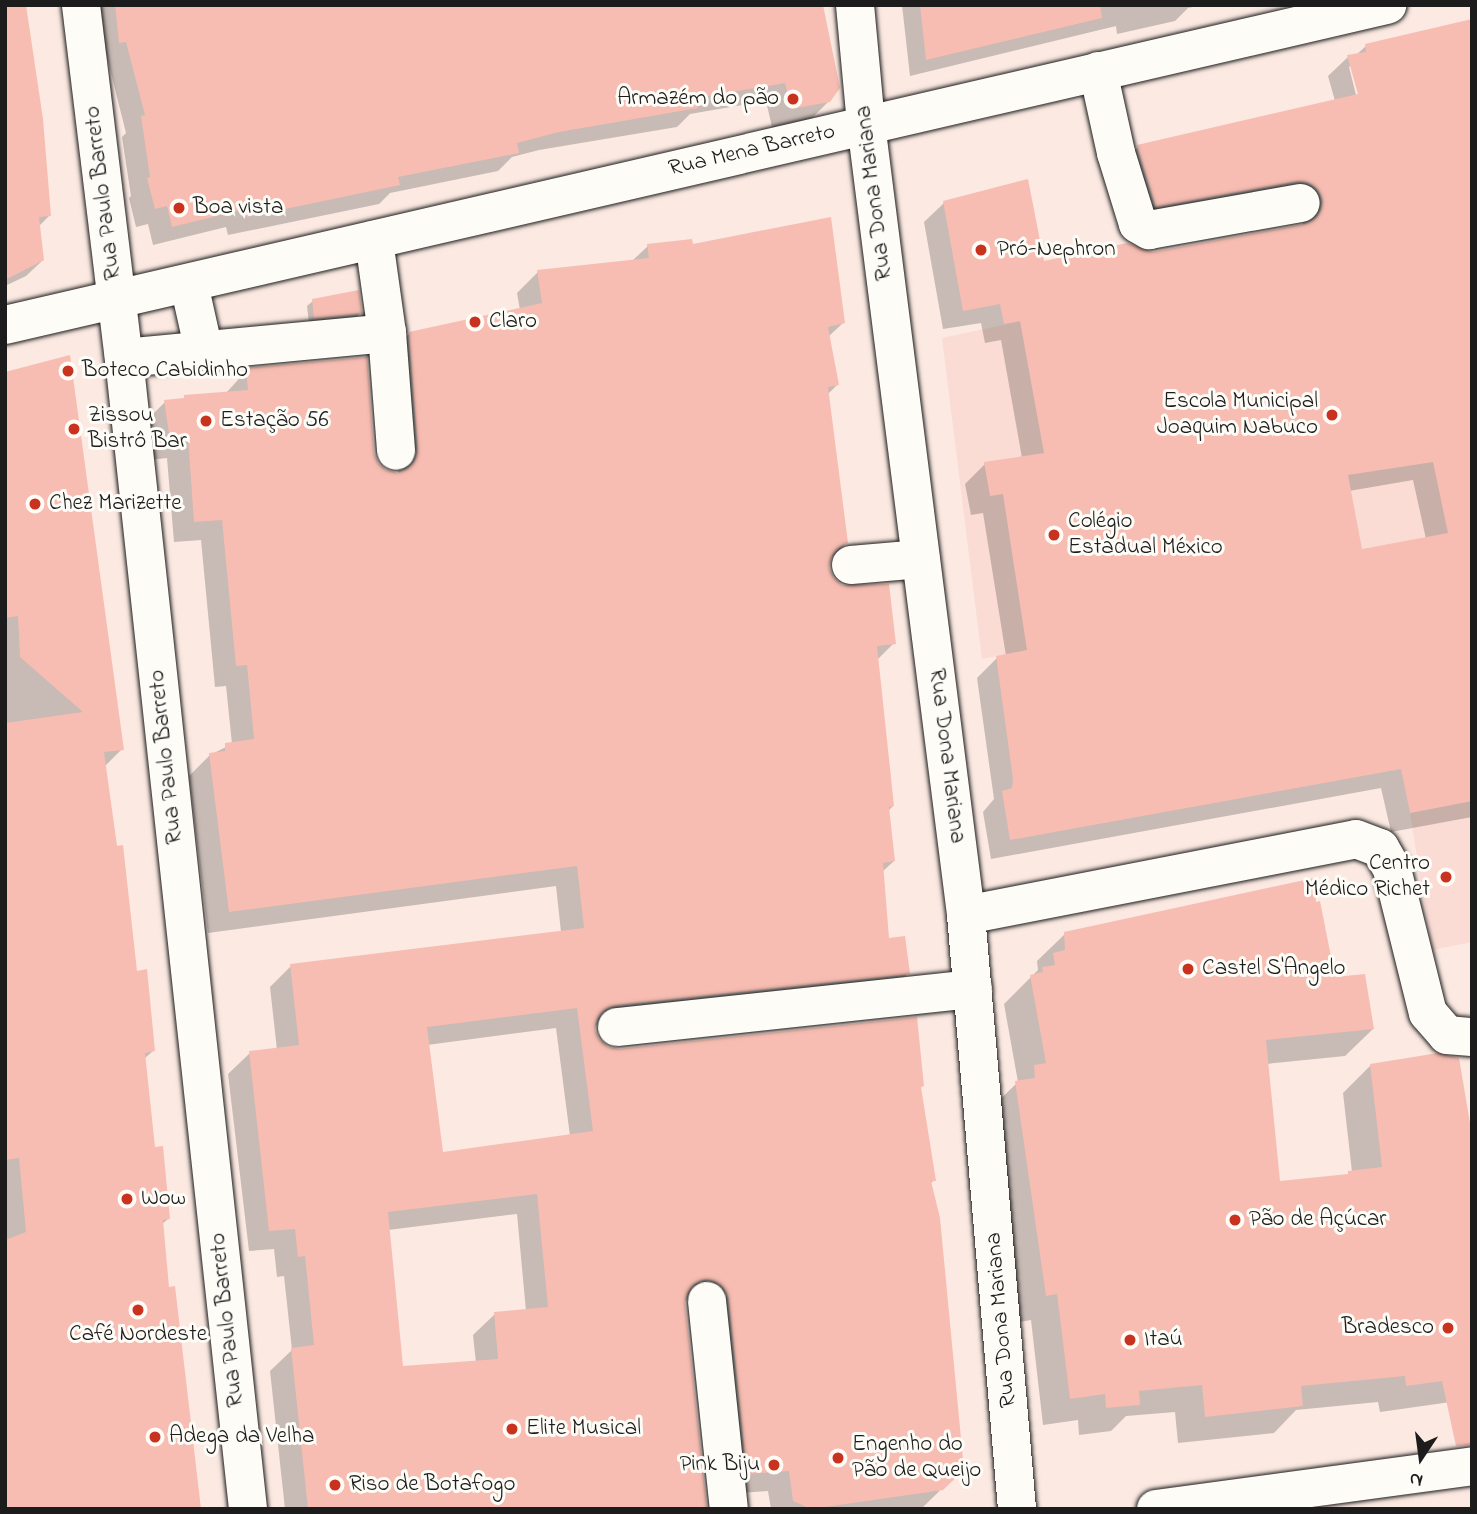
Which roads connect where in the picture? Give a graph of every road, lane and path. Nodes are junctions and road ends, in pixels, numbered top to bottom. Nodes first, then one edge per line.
1 (81, 5) edge
2 (855, 5) edge
3 (1387, 5) edge
4 (1098, 71) junction
5 (866, 124) junction
6 (1301, 203) dead end
7 (374, 240) junction
8 (188, 284) junction
9 (117, 302) junction
10 (5, 325) edge
11 (387, 333) junction
12 (204, 351) junction
13 (124, 358) junction
14 (396, 451) dead end
15 (921, 559) junction
16 (851, 565) dead end
17 (967, 915) junction
18 (973, 989) junction
19 (617, 1027) dead end
20 (1472, 1037) edge
21 (707, 1301) dead end
22 (1472, 1466) edge
23 (248, 1509) edge
24 (729, 1509) edge
25 (1017, 1509) edge
26 (1156, 1509) edge

1 - 9 street, Rua Paulo Barreto
2 - 5 street, Rua Dona Mariana
3 - 4 street, Rua Mena Barreto
4 - 5 street, Rua Mena Barreto
4 - 6 street
5 - 7 street, Rua Mena Barreto
5 - 15 street, Rua Dona Mariana
7 - 8 street, Rua Mena Barreto
7 - 11 street
8 - 9 street, Rua Mena Barreto
8 - 12 street
9 - 10 street, Rua Mena Barreto
9 - 13 street, Rua Paulo Barreto
11 - 12 street
11 - 14 street
12 - 13 street
13 - 23 street, Rua Paulo Barreto
15 - 16 street
15 - 17 street, Rua Dona Mariana
17 - 18 street, Rua Dona Mariana
17 - 20 street
18 - 19 street
18 - 25 street, Rua Dona Mariana
21 - 24 street
22 - 26 street

